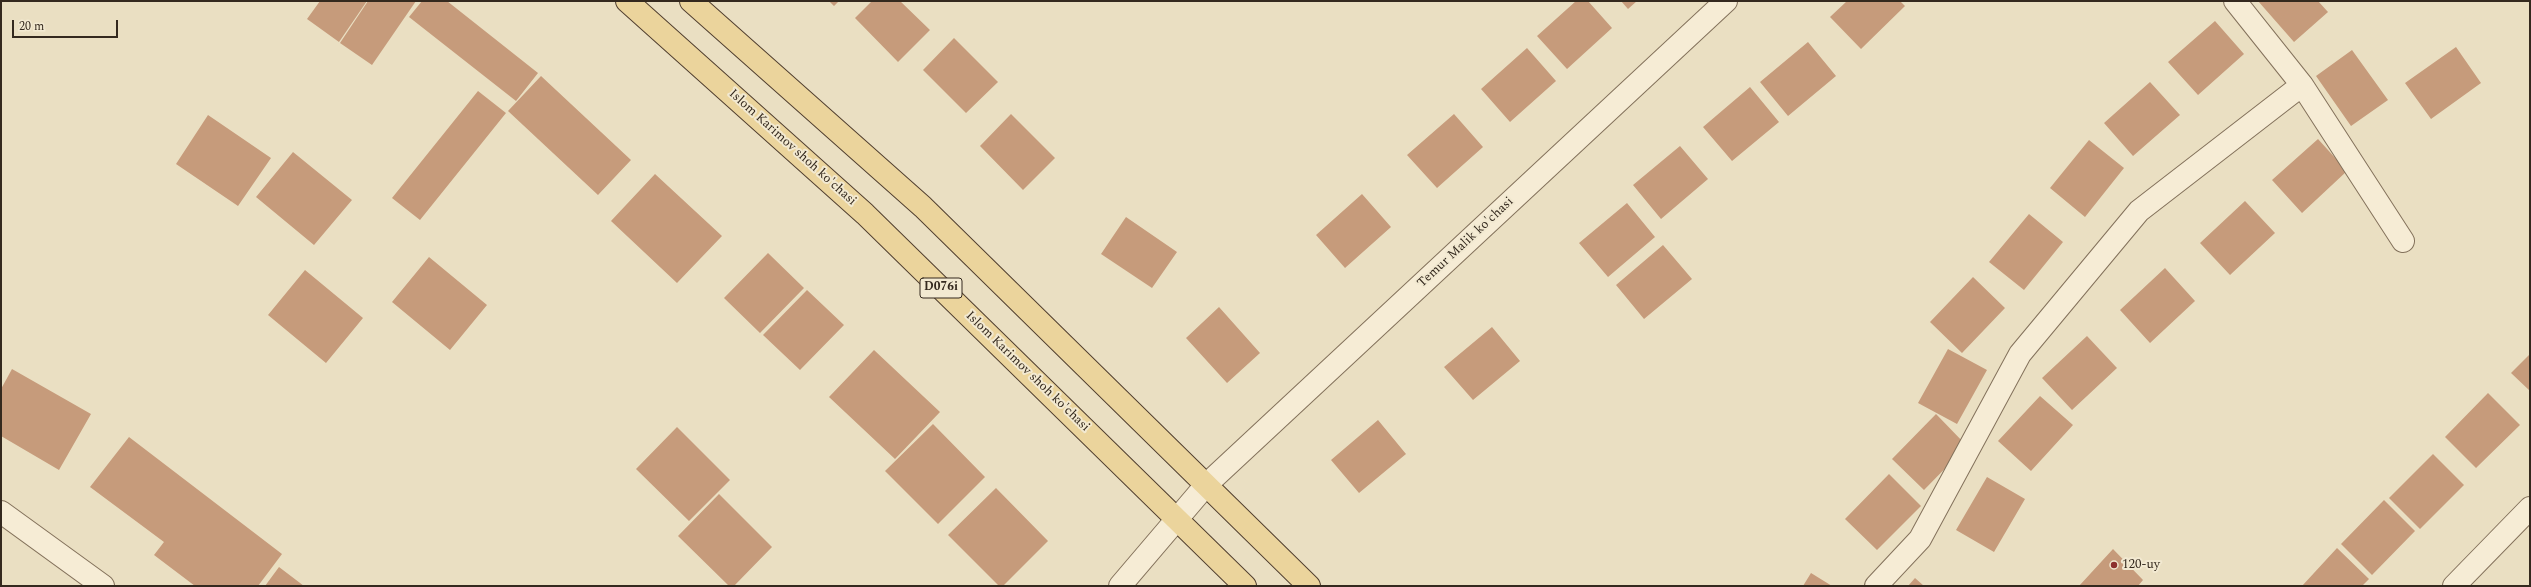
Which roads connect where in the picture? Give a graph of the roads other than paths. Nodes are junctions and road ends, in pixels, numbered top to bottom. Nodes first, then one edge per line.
1 (627, 1) edge
2 (691, 1) edge
3 (1726, 1) edge
4 (2235, 1) edge
5 (2302, 85) junction
6 (2403, 241) dead end
7 (1206, 485) junction
8 (2530, 508) edge
9 (1, 512) edge
10 (1177, 519) junction
11 (104, 586) edge
12 (1120, 586) edge
13 (1245, 586) edge
14 (1309, 586) edge
15 (1876, 586) edge
16 (2454, 586) edge

1 - 10 main road, Islom Karimov shoh ko'chasi / D076i
2 - 7 main road
3 - 7 street, Temur Malik ko'chasi
4 - 5 street
5 - 6 street
5 - 15 street
7 - 10 street, Temur Malik ko'chasi
7 - 14 main road
8 - 16 street
9 - 11 street
10 - 12 street, Temur Malik ko'chasi
10 - 13 main road, Islom Karimov shoh ko'chasi / D076i

